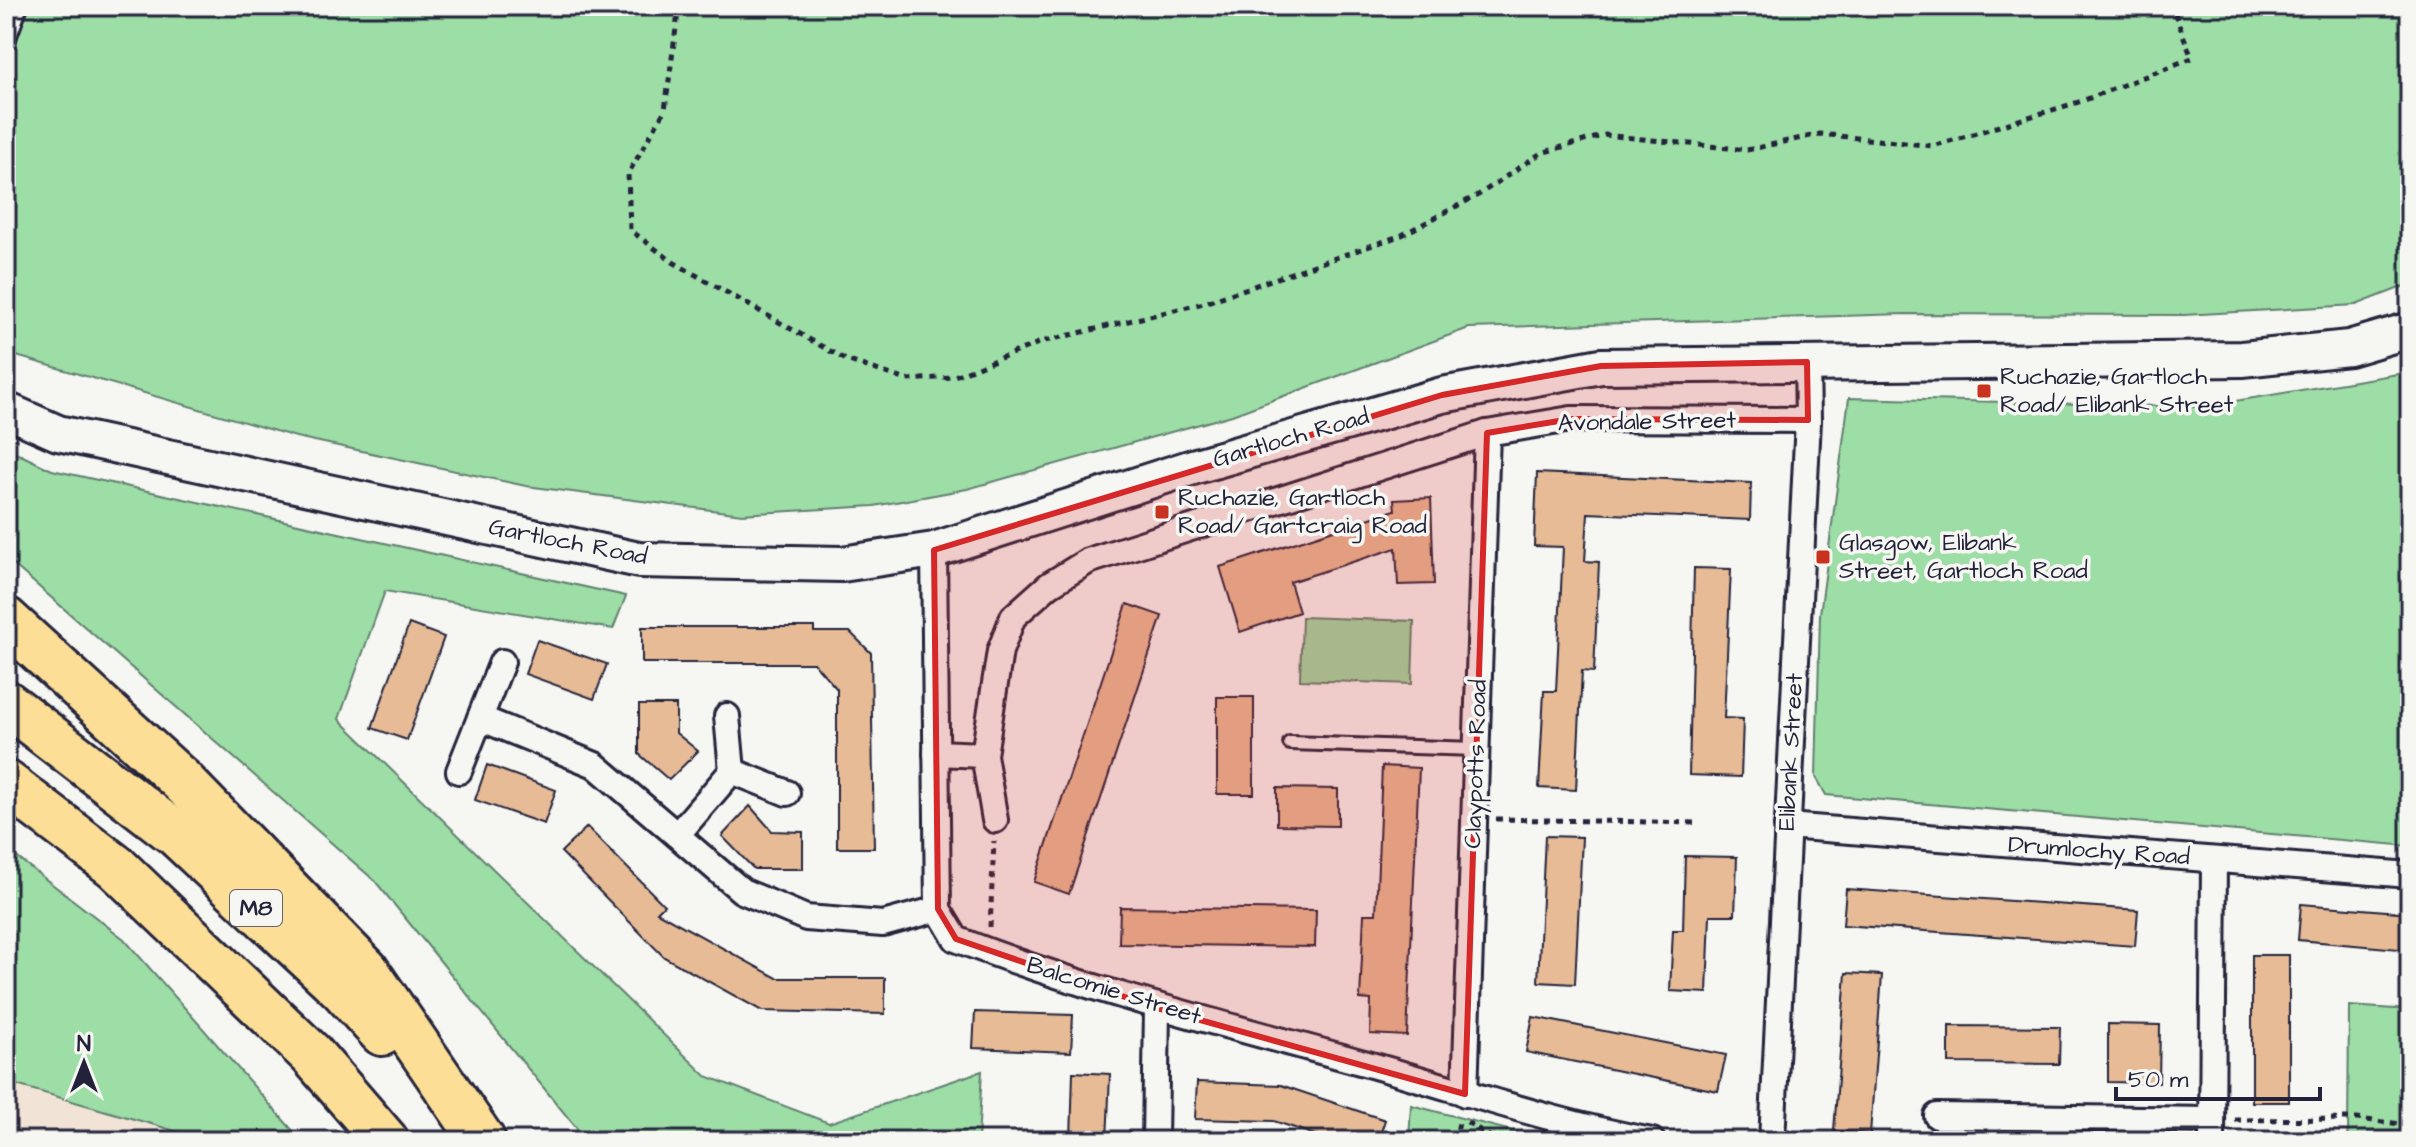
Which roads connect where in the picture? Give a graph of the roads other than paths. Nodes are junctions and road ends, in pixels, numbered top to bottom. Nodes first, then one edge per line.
1 (21, 6) edge
2 (6, 47) edge
3 (2410, 330) edge
4 (1807, 362) junction
5 (6, 410) edge
6 (1808, 420) junction
7 (1487, 433) junction
8 (934, 550) junction
9 (6, 620) edge
10 (502, 662) dead end
11 (6, 703) edge
12 (727, 716) dead end
13 (480, 718) junction
14 (1290, 743) dead end
15 (1476, 749) junction
16 (936, 753) junction
17 (984, 755) junction
18 (459, 771) dead end
19 (732, 771) junction
20 (6, 783) edge
21 (787, 793) dead end
22 (995, 820) road end
23 (1787, 826) junction
24 (677, 835) junction
25 (2214, 860) junction
26 (2410, 875) edge
27 (938, 909) junction
28 (1157, 1008) junction
29 (1462, 1105) junction
30 (1937, 1116) dead end
31 (1995, 1129) edge
32 (2212, 1130) edge
33 (1772, 1140) edge
34 (386, 1141) edge
35 (482, 1141) edge
36 (1155, 1141) edge
37 (1652, 1141) edge

1 - 2 lane
3 - 4 main road, Gartloch Road
4 - 6 street, Elibank Street
4 - 8 main road, Gartloch Road
5 - 8 main road, Gartloch Road
6 - 7 street, Avondale Street
6 - 23 street, Elibank Street
7 - 15 street, Claypotts Road
7 - 17 street, Avondale Street
8 - 16 street
9 - 35 highway
10 - 13 street
11 - 35 highway, M8
12 - 19 street
13 - 18 street
13 - 24 street
14 - 15 lane
15 - 29 street, Claypotts Road
16 - 17 street
16 - 27 street
17 - 22 street, Avondale Street
19 - 21 street
19 - 24 street
20 - 34 highway
23 - 25 street, Drumlochy Road
23 - 33 street, Elibank Street
24 - 27 street
25 - 26 street, Drumlochy Road
25 - 32 street
27 - 28 street, Balcomie Street
28 - 29 street, Balcomie Street
28 - 36 street
29 - 37 street, Balcomie Street
30 - 31 street
31 - 32 street

